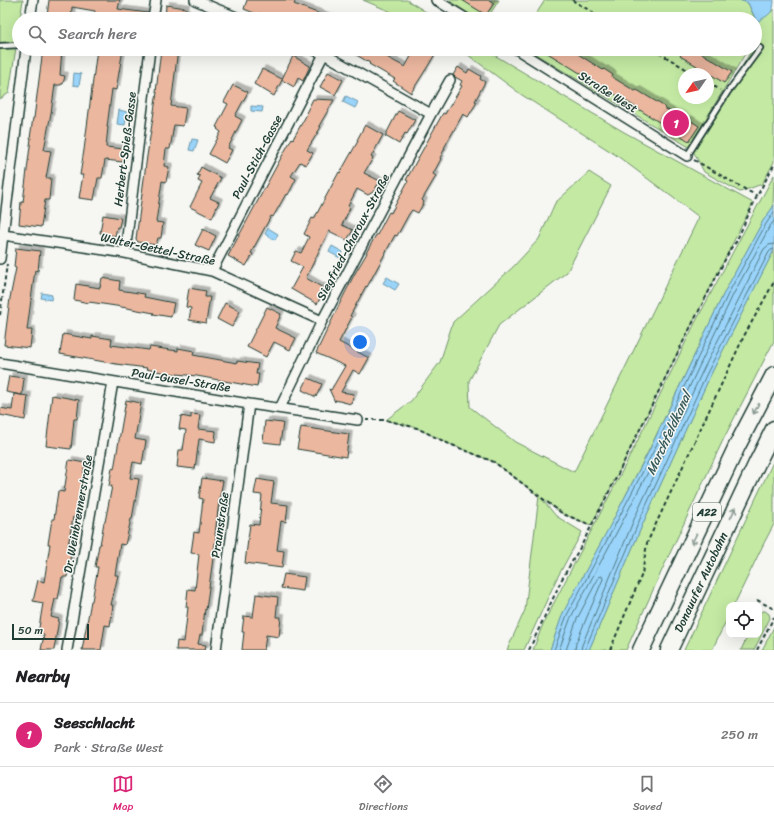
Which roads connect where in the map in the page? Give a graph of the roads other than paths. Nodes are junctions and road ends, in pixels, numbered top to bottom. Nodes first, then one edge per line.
1 (33, 0) edge
2 (156, 0) edge
3 (195, 0) edge
4 (436, 0) edge
5 (31, 12) edge
6 (154, 12) edge
7 (224, 12) edge
8 (456, 12) edge
9 (12, 45) edge
10 (0, 46) edge
11 (25, 56) edge
12 (149, 56) edge
13 (323, 56) edge
14 (328, 56) edge
15 (527, 56) edge
16 (754, 56) edge
17 (450, 80) dead end
18 (431, 114) junction
19 (687, 156) joint
20 (3, 235) junction
21 (125, 253) junction
22 (0, 255) edge
23 (0, 259) edge
24 (212, 271) junction
25 (322, 321) junction
26 (0, 363) edge
27 (774, 375) edge
28 (113, 382) junction
29 (249, 404) junction
30 (280, 408) junction
31 (358, 420) road end
32 (774, 429) edge
33 (67, 650) edge
34 (216, 650) edge
35 (641, 650) edge
36 (669, 650) edge

1 - 5 street
2 - 6 street
3 - 7 street
4 - 8 street
9 - 10 lane
11 - 20 street
12 - 21 street, Herbert-Spieß-Gasse
13 - 24 street, Paul-Stich-Gasse
14 - 18 street
15 - 19 street, Straße West
16 - 19 lane
17 - 18 street, Siegfried-Charoux-Straße
18 - 25 street, Siegfried-Charoux-Straße
20 - 21 street, Walter-Gettel-Straße
20 - 22 street
21 - 24 street, Walter-Gettel-Straße
22 - 23 street
24 - 25 street, Walter-Gettel-Straße
25 - 30 street, Siegfried-Charoux-Straße
26 - 28 street, Paul-Gusel-Straße
27 -> 35 highway, Donauufer Autobahn / A22
28 - 29 street, Paul-Gusel-Straße
28 - 33 street, Dr. Weinbrennerstraße
29 - 30 street, Paul-Gusel-Straße
29 - 34 street, Praunstraße
30 - 31 street, Paul-Gusel-Straße
36 -> 32 highway, Donauufer Autobahn / A22

